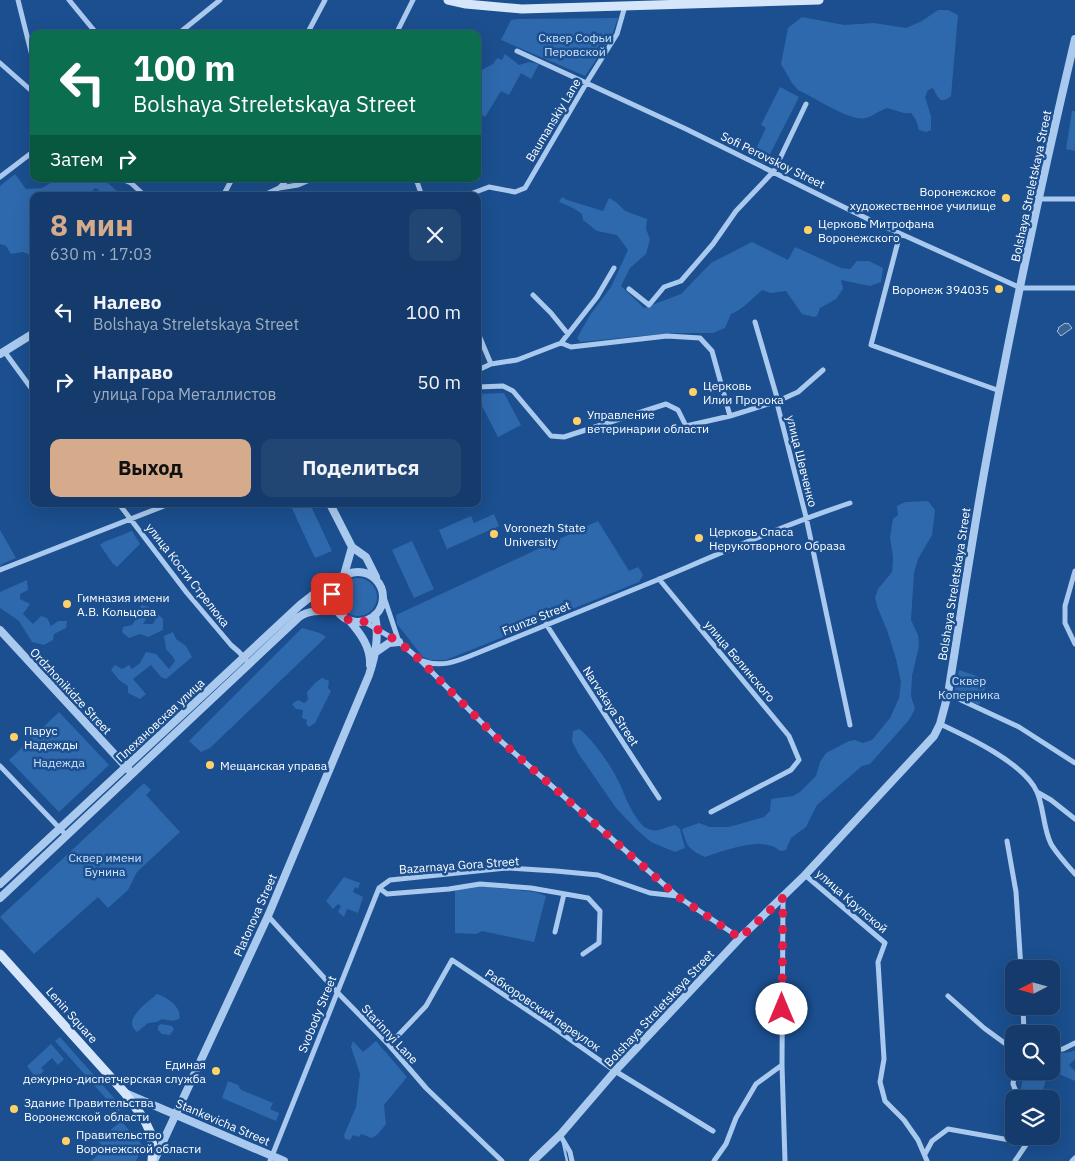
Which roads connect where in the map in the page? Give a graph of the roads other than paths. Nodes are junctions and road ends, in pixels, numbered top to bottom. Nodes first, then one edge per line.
1 (18, 0) edge
2 (69, 0) edge
3 (220, 0) edge
4 (325, 0) edge
5 (413, 0) edge
6 (448, 0) edge
7 (819, 0) edge
8 (625, 6) junction
9 (94, 30) edge
10 (183, 30) edge
11 (310, 30) edge
12 (398, 30) edge
13 (1075, 39) edge
14 (30, 48) edge
15 (517, 51) dead end
16 (0, 63) edge
17 (587, 82) junction
18 (30, 89) edge
19 (806, 104) dead end
20 (30, 154) edge
21 (774, 171) junction
22 (0, 176) edge
23 (130, 182) edge
24 (285, 182) edge
25 (305, 182) edge
26 (279, 188) junction
27 (141, 192) edge
28 (270, 192) edge
29 (476, 192) edge
30 (1038, 199) junction
31 (1075, 199) edge
32 (900, 234) junction
33 (614, 268) dead end
34 (1021, 288) junction
35 (1075, 288) edge
36 (629, 289) dead end
37 (533, 295) dead end
38 (756, 322) dead end
39 (568, 334) junction
40 (30, 335) edge
41 (481, 340) edge
42 (561, 343) junction
43 (2, 352) edge
44 (491, 364) junction
45 (481, 369) edge
46 (823, 370) dead end
47 (30, 387) edge
48 (481, 388) edge
49 (1000, 391) junction
50 (778, 401) junction
51 (730, 416) junction
52 (850, 502) dead end
53 (122, 507) edge
54 (161, 507) edge
55 (332, 507) edge
56 (131, 518) junction
57 (806, 518) junction
58 (352, 547) junction
59 (0, 570) edge
60 (1075, 571) edge
61 (342, 577) junction
62 (659, 579) junction
63 (378, 581) junction
64 (383, 594) junction
65 (337, 611) junction
66 (375, 615) junction
67 (349, 620) junction
68 (363, 621) junction
69 (546, 624) junction
70 (378, 629) junction
71 (0, 630) edge
72 (399, 642) junction
73 (1075, 644) edge
74 (376, 652) junction
75 (420, 660) junction
76 (246, 661) junction
77 (369, 675) junction
78 (948, 694) junction
79 (850, 724) dead end
80 (940, 724) junction
81 (1075, 763) edge
82 (0, 766) edge
83 (126, 767) junction
84 (133, 774) junction
85 (1037, 792) junction
86 (660, 798) dead end
87 (711, 812) dead end
88 (1075, 819) edge
89 (60, 828) junction
90 (67, 836) junction
91 (1007, 841) dead end
92 (1075, 874) edge
93 (805, 875) junction
94 (0, 884) edge
95 (379, 888) junction
96 (564, 894) junction
97 (677, 896) junction
98 (0, 898) edge
99 (783, 898) junction
100 (268, 916) junction
101 (555, 932) dead end
102 (740, 938) junction
103 (0, 954) edge
104 (583, 954) dead end
105 (1020, 960) edge
106 (337, 992) junction
107 (948, 996) dead end
108 (1005, 1043) edge
109 (1075, 1043) edge
110 (389, 1045) junction
111 (1060, 1049) edge
112 (782, 1065) junction
113 (614, 1071) junction
114 (125, 1093) junction
115 (175, 1114) junction
116 (713, 1131) dead end
117 (560, 1136) junction
118 (1005, 1139) edge
119 (1025, 1145) edge
120 (925, 1154) junction
121 (272, 1158) edge
122 (1075, 1158) edge
123 (153, 1161) edge
124 (284, 1161) edge
125 (502, 1161) edge
126 (533, 1161) edge
127 (572, 1161) edge
128 (714, 1161) edge
129 (784, 1161) edge
130 (927, 1161) edge
131 (1015, 1161) edge
132 (1072, 1161) edge

1 - 14 street
2 - 9 street
3 - 10 street
4 - 11 street
5 - 12 street
6 - 8 main road
7 - 8 main road
8 - 17 street, Baumanskiy Lane
13 - 30 street, Bolshaya Streletskaya Street
15 - 17 street, Sofi Perovskoy Street
16 - 18 street
17 - 21 street, Sofi Perovskoy Street
17 - 29 street, Baumanskiy Lane
19 - 21 street
20 - 22 street
21 - 32 street, Sofi Perovskoy Street
21 - 36 street
23 - 27 street
24 - 26 street
25 - 26 street
26 - 28 street
30 - 31 street
30 - 34 street, Bolshaya Streletskaya Street
32 - 34 street, Sofi Perovskoy Street
32 - 49 street
33 - 39 street
34 - 35 street
34 - 49 street, Bolshaya Streletskaya Street
37 - 39 street
38 - 50 street, улица Шевченко
39 - 42 street
40 - 43 street
41 - 44 street
42 - 44 street
42 - 51 street
43 - 47 street
44 - 45 street
46 - 50 street
48 - 51 street
49 - 78 street, Bolshaya Streletskaya Street
50 - 51 street
50 - 57 street, улица Шевченко
52 - 57 street, Frunze Street
53 - 56 street, улица Кости Стрелюка
54 - 56 street
55 - 58 street
56 - 59 street
56 - 76 street, улица Кости Стрелюка
57 - 62 street, Frunze Street
57 - 79 street, улица Шевченко
58 - 61 street
58 - 63 street
60 - 73 street
61 - 63 street
61 - 65 street
61 - 76 street, Плехановская улица
62 - 69 street, Frunze Street
62 - 87 street, улица Белинского
63 - 64 street
64 - 66 street
64 - 72 street
65 - 67 street
65 - 76 street, Плехановская улица
66 - 68 street
66 - 70 street, Platonova Street
67 - 68 street
67 - 77 street, Platonova Street
68 - 70 street
69 - 75 street, Frunze Street
69 - 86 street, Narvskaya Street
70 - 72 street
70 - 74 street, Platonova Street
71 - 83 street, Ordzhonikidze Street
72 - 74 street
72 - 75 street
74 - 77 street, Platonova Street
75 - 97 street
76 - 83 street, Плехановская улица
76 - 84 street, Плехановская улица
77 - 100 street, Platonova Street
78 - 80 street, Bolshaya Streletskaya Street
78 - 81 street
80 - 85 street
80 - 93 street, Bolshaya Streletskaya Street
82 - 89 street
83 - 84 street, Ordzhonikidze Street
83 - 89 street, Плехановская улица
84 - 90 street, Плехановская улица
85 - 88 street
85 - 92 street
89 - 90 street
89 - 94 street, Плехановская улица
90 - 98 street, Плехановская улица
91 - 105 street
93 - 99 street, Bolshaya Streletskaya Street
93 - 120 street, улица Крупской
95 - 96 street
95 - 97 street, Bazarnaya Gora Street
95 - 106 street, Svobody Street
96 - 101 street
96 - 104 street
97 - 102 street
99 - 102 street, Bolshaya Streletskaya Street
99 - 112 street
100 - 106 street, Starinnyi Lane
100 - 115 street, Platonova Street
102 - 113 street, Bolshaya Streletskaya Street
103 - 114 main road, Lenin Square
106 - 110 street, Starinnyi Lane
106 - 121 street, Svobody Street
107 - 108 street
109 - 111 street
110 - 113 street, Рабкоровский переулок
110 - 125 street, Starinnyi Lane
112 - 128 street
112 - 129 street
113 - 116 street, Рабкоровский переулок
113 - 117 street, Bolshaya Streletskaya Street
114 - 115 street, Stankevicha Street
114 - 123 main road, Lenin Square
115 - 121 street, Stankevicha Street
115 - 123 street, Platonova Street
117 - 126 street, Bolshaya Streletskaya Street
117 - 127 street
118 - 120 street
119 - 131 street
120 - 130 street
121 - 124 street, Stankevicha Street
122 - 132 street

